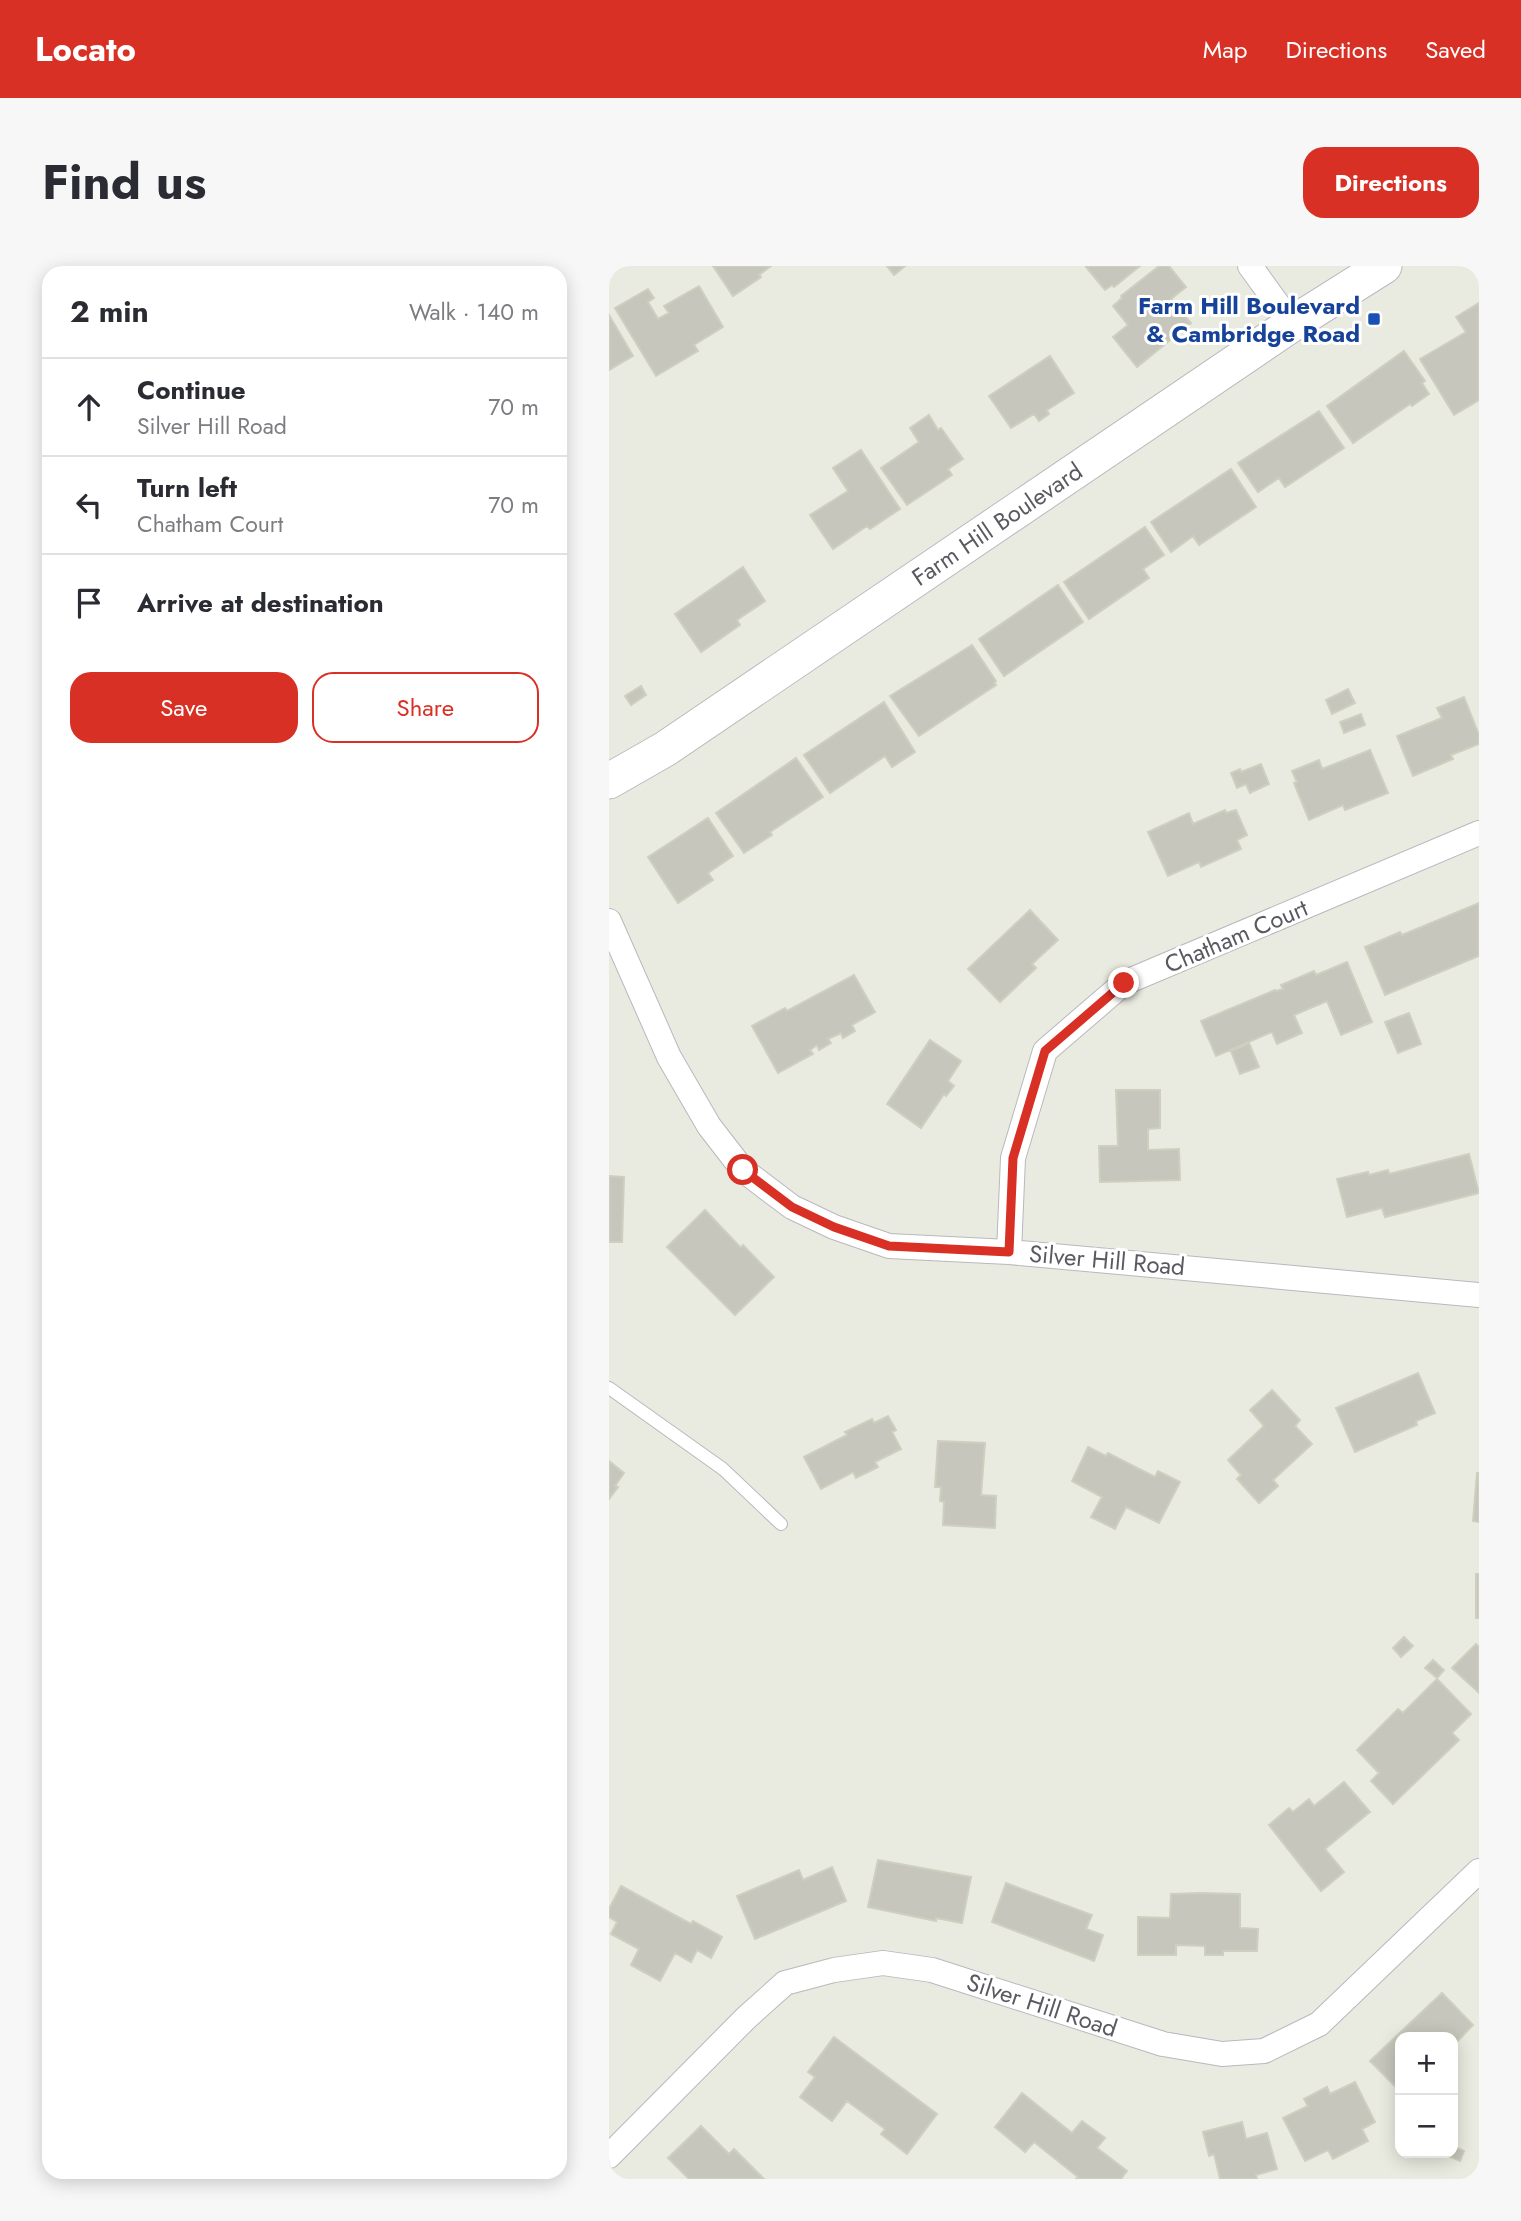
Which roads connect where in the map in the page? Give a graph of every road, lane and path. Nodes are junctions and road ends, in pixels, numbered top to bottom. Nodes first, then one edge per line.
1 (1250, 266) edge
2 (1384, 266) edge
3 (1293, 324) junction
4 (609, 780) edge
5 (1479, 833) edge
6 (609, 921) edge
7 (1009, 1252) junction
8 (1479, 1295) edge
9 (609, 1388) edge
10 (781, 1524) dead end
11 (1479, 1871) edge
12 (609, 2156) edge

1 - 3 street
2 - 3 main road, Farm Hill Boulevard
3 - 4 main road, Farm Hill Boulevard
5 - 7 street, Chatham Court
6 - 7 street, Silver Hill Road
7 - 8 street, Silver Hill Road
9 - 10 lane
11 - 12 street, Silver Hill Road

